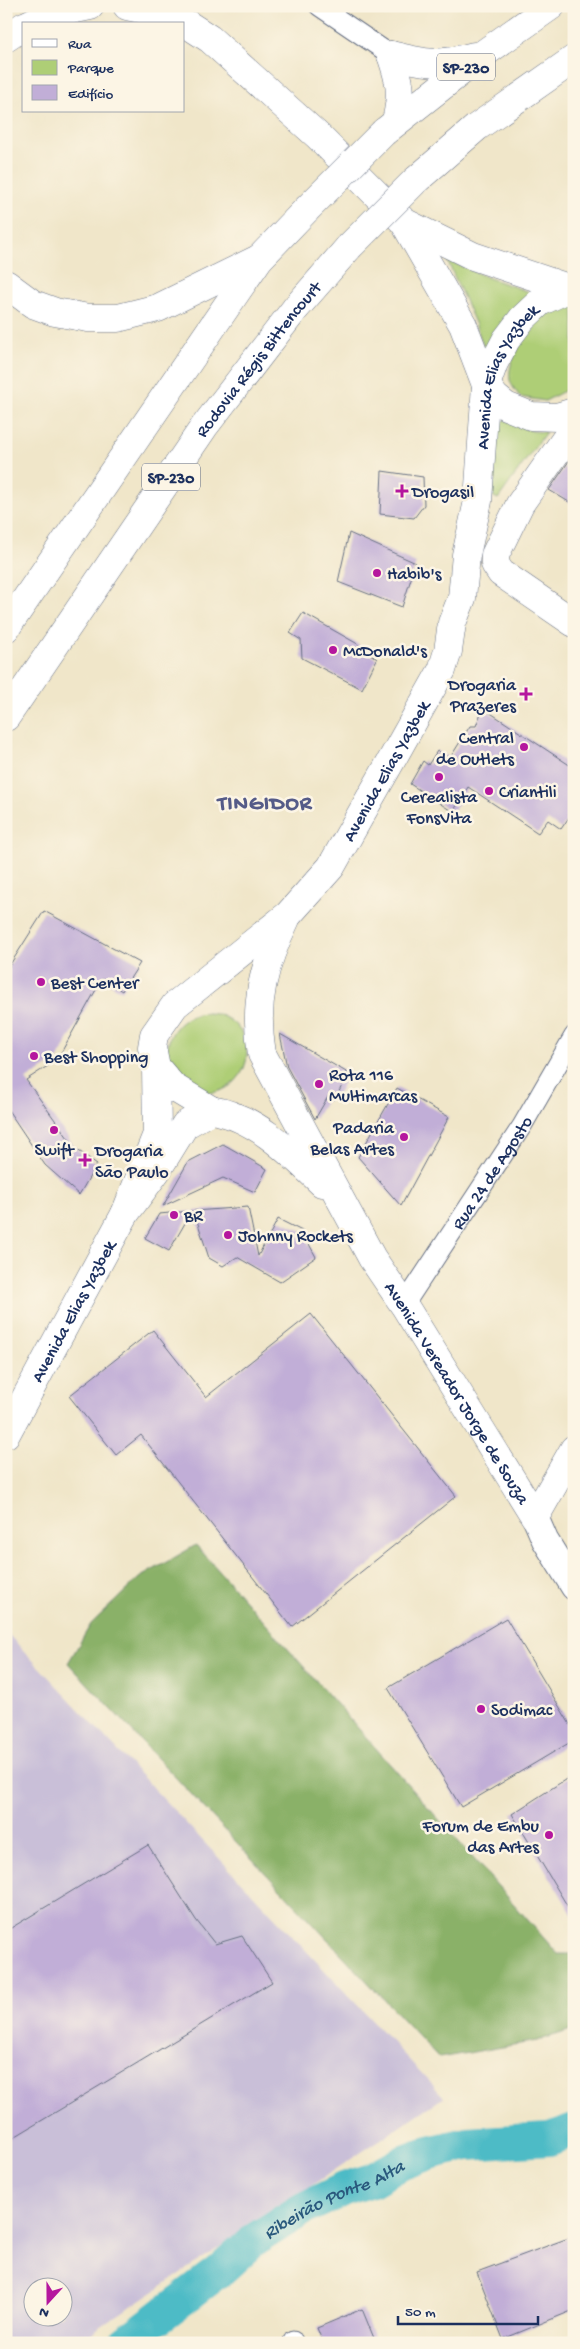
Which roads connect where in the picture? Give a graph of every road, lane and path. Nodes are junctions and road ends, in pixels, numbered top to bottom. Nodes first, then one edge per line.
1 (90, 6) edge
2 (127, 6) edge
3 (319, 6) edge
4 (551, 6) edge
5 (33, 22) edge
6 (182, 22) edge
7 (185, 23) edge
8 (22, 27) edge
9 (6, 38) edge
10 (483, 54) junction
11 (391, 55) junction
12 (574, 59) edge
13 (390, 126) junction
14 (404, 222) junction
15 (259, 259) junction
16 (6, 284) edge
17 (572, 288) edge
18 (486, 385) junction
19 (574, 412) edge
20 (574, 427) edge
21 (501, 573) junction
22 (462, 598) junction
23 (574, 623) edge
24 (6, 628) edge
25 (6, 717) edge
26 (288, 915) junction
27 (574, 1036) edge
28 (156, 1067) junction
29 (211, 1110) junction
30 (338, 1199) junction
31 (125, 1214) junction
32 (404, 1304) junction
33 (6, 1434) edge
34 (574, 1449) edge
35 (559, 1475) junction
36 (512, 1479) junction
37 (535, 1517) junction
38 (574, 1587) edge

1 - 5 main road
2 - 6 main road
3 - 11 street
4 - 10 main road, SP-230
7 - 14 main road
8 - 9 main road
10 - 11 main road
10 - 13 main road, SP-230
11 - 13 main road
12 - 25 main road, Rodovia Régis Bittencourt / SP-230, bridge
13 - 15 main road, SP-230, bridge
14 - 17 main road
14 - 18 main road
15 - 16 main road
15 - 24 main road, SP-230
17 - 18 main road, Avenida Elias Yazbek
18 - 19 main road
18 - 22 main road, Avenida Elias Yazbek
20 - 21 main road
21 - 22 main road
21 - 23 main road
22 - 26 main road, Avenida Elias Yazbek
26 - 28 main road, Avenida Elias Yazbek
26 - 30 main road, Avenida Vereador Jorge de Souza
27 - 32 street, Rua 24 de Agosto
28 - 29 main road, Avenida Vereador Jorge de Souza
28 - 31 main road, Avenida Elias Yazbek
29 - 30 main road, Avenida Vereador Jorge de Souza
29 - 31 main road, Avenida Elias Yazbek
30 - 32 main road, Avenida Vereador Jorge de Souza
31 - 33 main road, Avenida Elias Yazbek
32 - 36 main road, Avenida Vereador Jorge de Souza
34 - 35 main road
35 - 36 main road
35 - 37 main road
36 - 37 main road, Avenida Vereador Jorge de Souza
37 - 38 main road, Avenida Vereador Jorge de Souza

